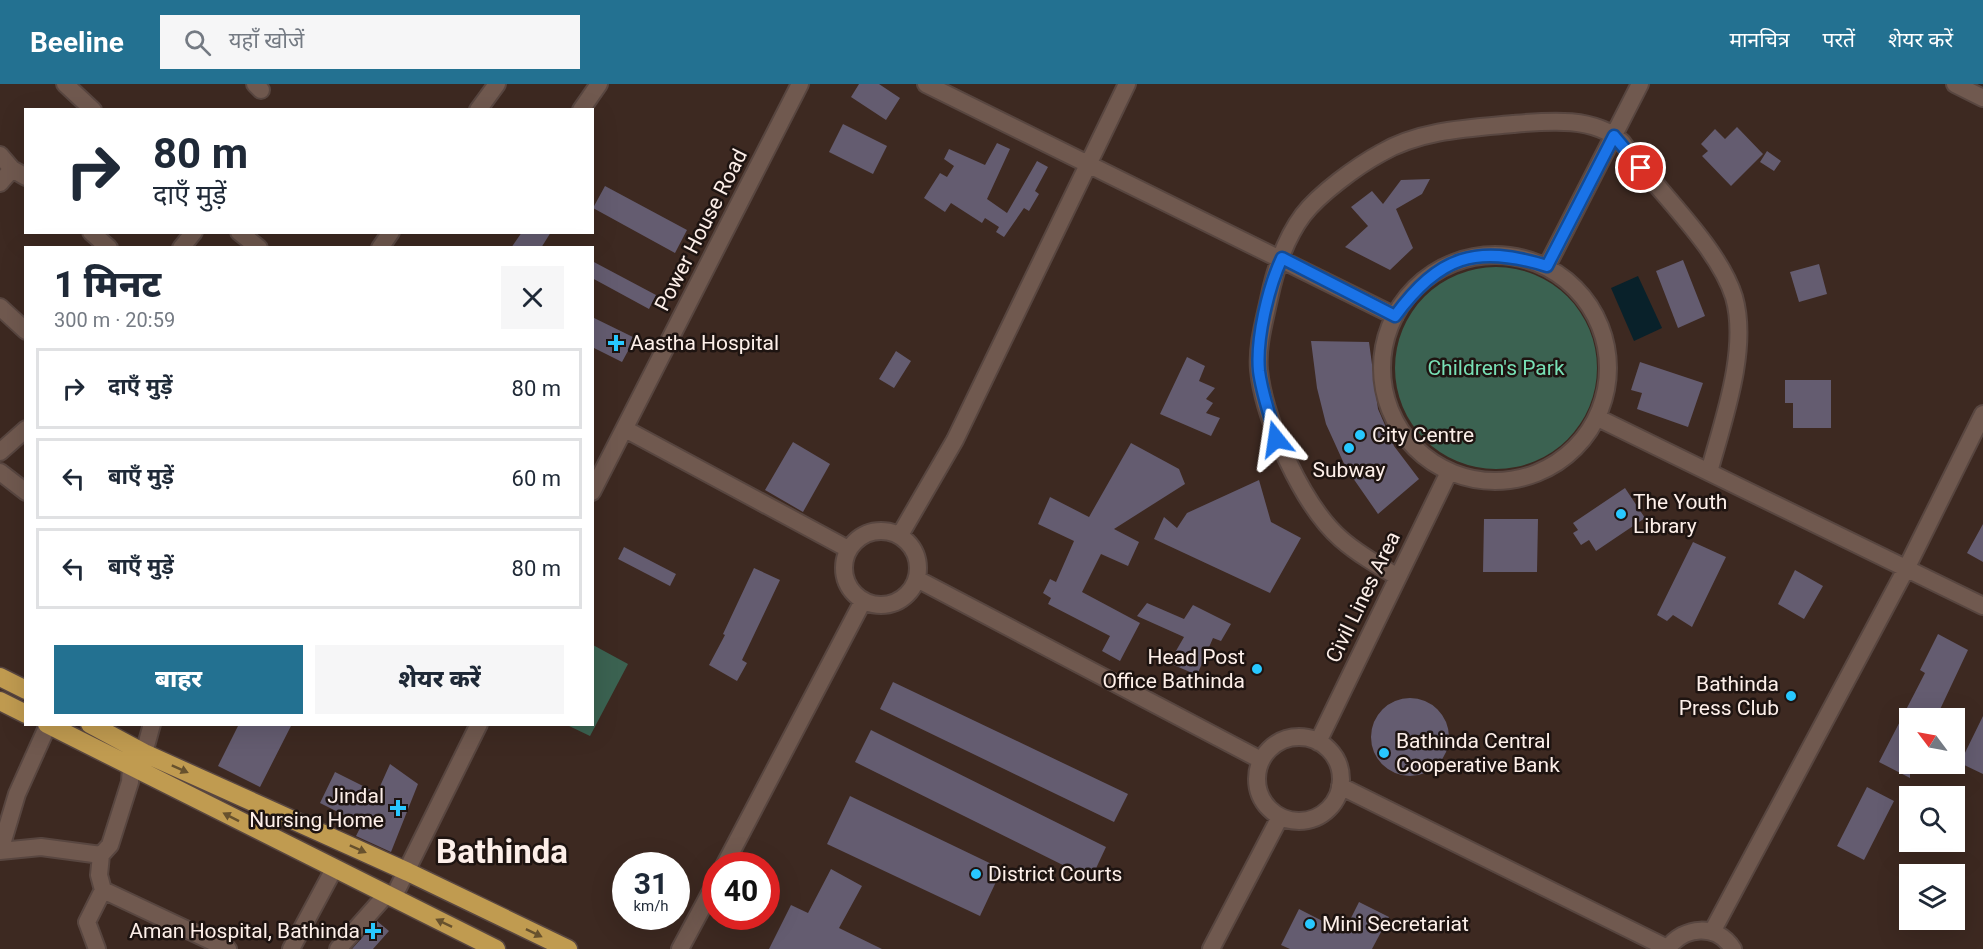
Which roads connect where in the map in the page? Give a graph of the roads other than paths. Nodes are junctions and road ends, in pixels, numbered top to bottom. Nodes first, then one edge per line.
1 (65, 84) edge
2 (497, 84) edge
3 (599, 84) edge
4 (800, 84) edge
5 (926, 84) edge
6 (1127, 84) edge
7 (1640, 84) edge
8 (1955, 84) edge
9 (1983, 98) edge
10 (91, 108) edge
11 (479, 108) edge
12 (582, 108) edge
13 (1614, 136) junction
14 (0, 155) edge
15 (1088, 162) junction
16 (19, 173) edge
17 (0, 183) edge
18 (93, 234) edge
19 (192, 234) edge
20 (241, 234) edge
21 (107, 246) edge
22 (183, 246) edge
23 (256, 246) edge
24 (1282, 258) junction
25 (1547, 266) junction
26 (0, 307) edge
27 (1395, 316) junction
28 (24, 329) edge
29 (1983, 414) edge
30 (1598, 418) junction
31 (625, 429) junction
32 (24, 431) edge
33 (0, 452) edge
34 (0, 472) edge
35 (1449, 472) junction
36 (1710, 472) junction
37 (594, 488) edge
38 (24, 490) edge
39 (900, 535) junction
40 (848, 549) junction
41 (1906, 567) junction
42 (1398, 577) junction
43 (917, 579) junction
44 (863, 601) junction
45 (1983, 606) edge
46 (0, 677) edge
47 (24, 689) edge
48 (0, 701) edge
49 (24, 713) edge
50 (47, 726) edge
51 (49, 726) edge
52 (94, 726) edge
53 (151, 726) edge
54 (478, 726) edge
55 (1318, 742) junction
56 (144, 753) junction
57 (1261, 760) junction
58 (131, 767) junction
59 (1340, 786) junction
60 (1280, 817) junction
61 (0, 851) edge
62 (731, 852) edge
63 (101, 855) junction
64 (334, 869) junction
65 (408, 872) junction
66 (103, 890) junction
67 (390, 897) junction
68 (702, 908) edge
69 (1712, 932) junction
70 (1667, 948) edge
71 (97, 949) edge
72 (228, 949) edge
73 (291, 949) edge
74 (338, 949) edge
75 (496, 949) edge
76 (568, 949) edge
77 (680, 949) edge
78 (1211, 949) edge
79 (1733, 949) edge

1 - 10 street
2 - 11 street
3 - 12 street
4 - 31 street, Power House Road
5 - 15 street
6 - 15 street
7 - 13 street
8 - 9 street
13 - 24 street
13 - 25 street
13 - 36 street
14 - 16 street
15 - 24 street
15 - 39 street
16 - 17 street
18 - 21 street
19 - 22 street
20 - 23 street
24 - 27 street
24 - 42 street
25 - 27 street
25 - 30 street
26 - 28 street
27 - 35 street
29 - 41 street
30 - 35 street
30 - 36 street
31 - 37 street, Power House Road
31 - 40 street
32 - 33 street
34 - 38 street
35 - 42 street, Civil Lines Area
36 - 41 street
39 - 40 street
39 - 43 street
40 - 44 street
41 - 45 street
41 - 69 street
42 - 55 street, Civil Lines Area
43 - 44 street
43 - 57 street
44 - 62 street
46 - 47 highway
48 - 49 highway
50 - 61 street
51 - 58 highway
52 - 56 highway
53 - 56 street
54 - 65 street
55 - 57 street
55 - 59 street
56 -> 65 highway
57 - 60 street
58 - 63 street
64 -> 58 highway
59 - 60 street
59 - 70 street
60 - 78 street
61 - 63 street
63 - 66 street
64 - 67 highway
64 - 73 street
65 - 67 street
65 -> 76 highway
66 - 71 street
66 - 72 street
67 - 74 street
75 -> 67 highway
68 - 77 street
69 - 70 street
69 - 79 street

